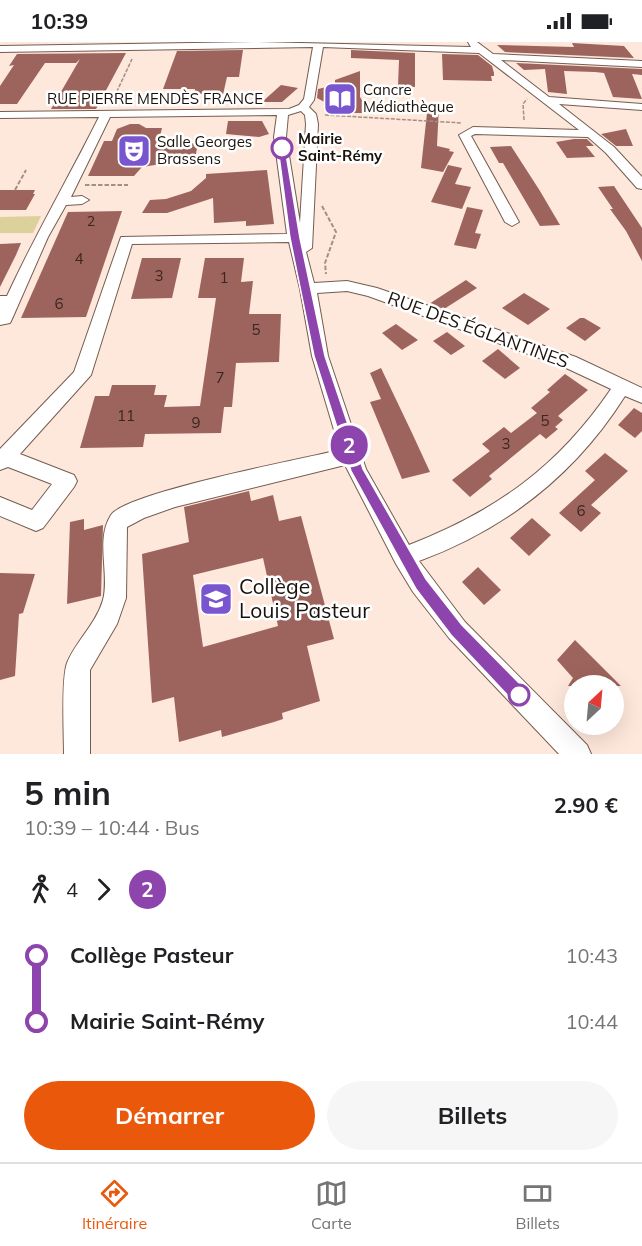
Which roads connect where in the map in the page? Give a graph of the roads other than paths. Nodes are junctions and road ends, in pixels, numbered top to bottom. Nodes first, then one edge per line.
1 (318, 43) edge
2 (57, 45) edge
3 (388, 45) edge
4 (0, 49) edge
5 (480, 50) edge
6 (642, 64) edge
7 (545, 99) junction
8 (305, 105) junction
9 (642, 107) edge
10 (283, 113) junction
11 (4, 115) edge
12 (106, 115) junction
13 (0, 128) edge
14 (591, 134) junction
15 (637, 172) edge
16 (642, 185) edge
17 (81, 200) dead end
18 (62, 201) junction
19 (512, 222) dead end
20 (295, 238) junction
21 (308, 289) junction
22 (6, 301) edge
23 (0, 319) edge
24 (622, 386) junction
25 (642, 396) edge
26 (352, 456) junction
27 (3, 460) edge
28 (0, 506) edge
29 (404, 557) junction
30 (77, 754) edge
31 (578, 754) edge

1 - 2 street
1 - 3 street
1 - 8 street
2 - 4 street
3 - 5 street
5 - 6 street
5 - 7 street
7 - 9 street
7 - 14 street
8 - 10 street, RUE PIERRE MENDÈS FRANCE
8 - 21 street
10 - 12 street, RUE PIERRE MENDÈS FRANCE
10 - 20 street
11 - 12 street, RUE PIERRE MENDÈS FRANCE
11 - 13 street
12 - 18 street
14 - 15 street
14 - 19 street
15 - 16 street
17 - 18 street
18 - 22 street
20 - 21 street
20 - 27 street
21 - 24 street, RUE DES ÉGLANTINES
21 - 26 street
22 - 23 street
24 - 25 street, RUE DES ÉGLANTINES
24 - 29 street
26 - 29 street
26 - 30 street
27 - 28 street
29 - 31 street

